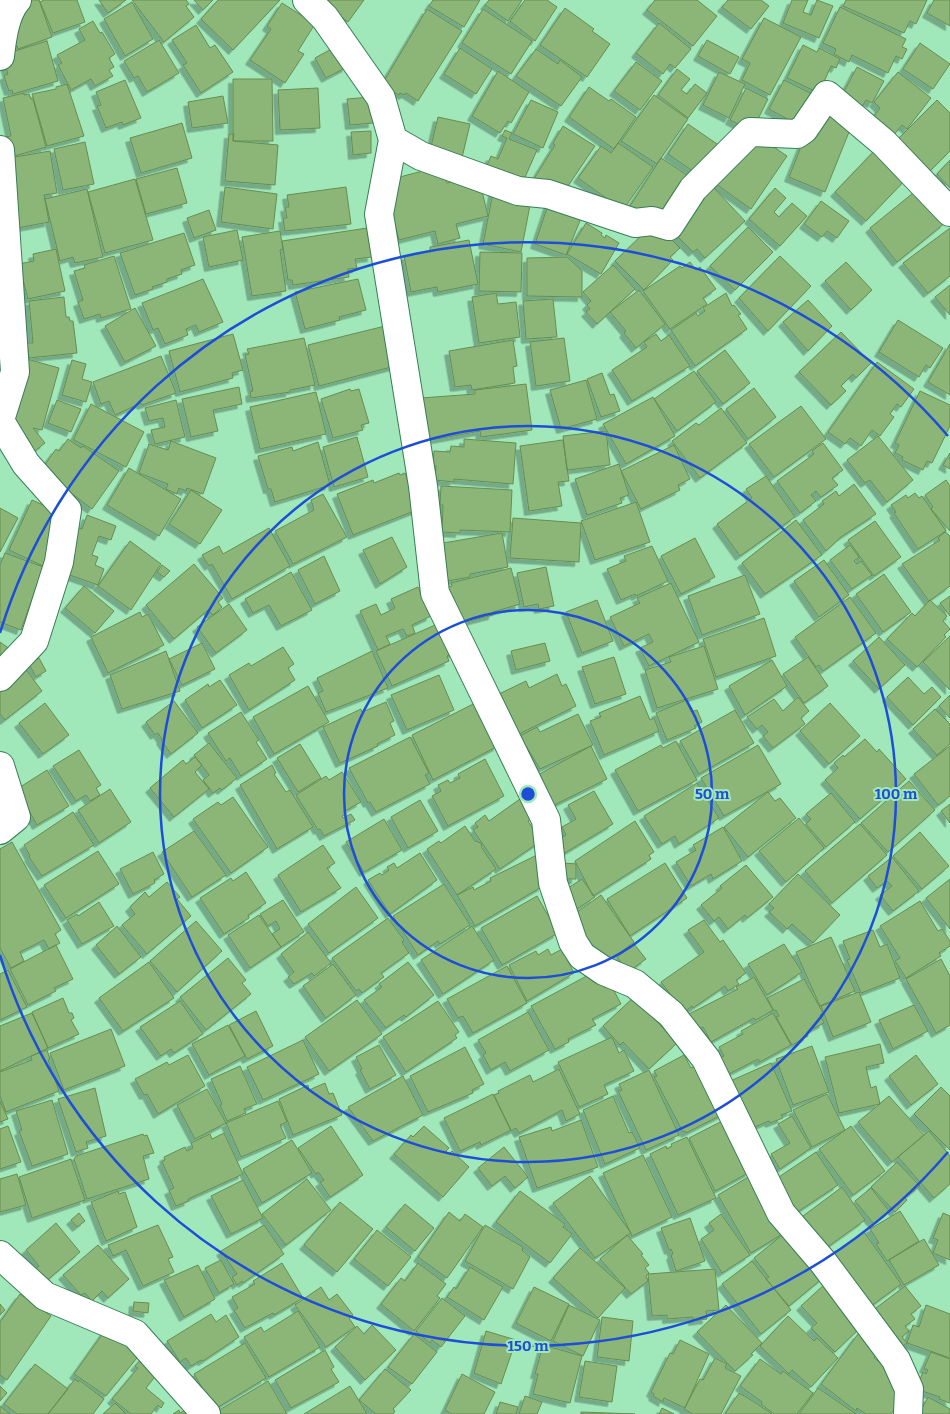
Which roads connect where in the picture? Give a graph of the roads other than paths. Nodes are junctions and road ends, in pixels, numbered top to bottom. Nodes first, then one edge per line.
1 (17, 0) edge
2 (307, 0) edge
3 (0, 56) edge
4 (393, 140) junction
5 (0, 150) edge
6 (950, 212) edge
7 (0, 420) edge
8 (0, 677) edge
9 (0, 766) edge
10 (0, 830) edge
11 (0, 1255) edge
12 (206, 1414) edge
13 (908, 1414) edge

1 - 3 street
2 - 4 street
4 - 6 street
4 - 13 street
5 - 7 street
7 - 8 street
9 - 10 street
11 - 12 street

